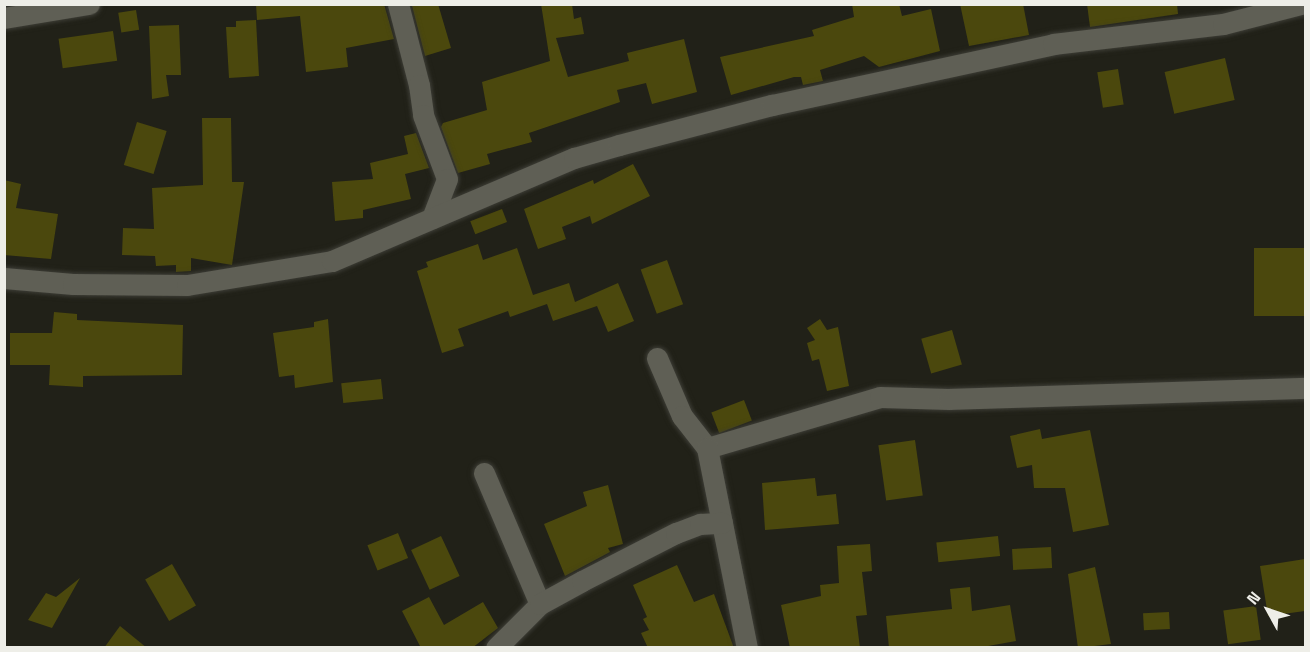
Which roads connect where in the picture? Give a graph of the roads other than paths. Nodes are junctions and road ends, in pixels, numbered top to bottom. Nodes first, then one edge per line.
1 (89, 4) edge
2 (398, 4) edge
3 (1301, 4) edge
4 (4, 18) edge
5 (432, 218) junction
6 (4, 278) edge
7 (657, 358) dead end
8 (1305, 388) edge
9 (707, 448) junction
10 (484, 473) dead end
11 (722, 523) junction
12 (540, 604) junction
13 (496, 648) edge
14 (747, 648) edge

1 - 4 street
2 - 5 street
3 - 5 street
5 - 6 street
7 - 9 street
8 - 9 street
9 - 11 street
10 - 12 street
11 - 12 street
11 - 14 street
12 - 13 street

